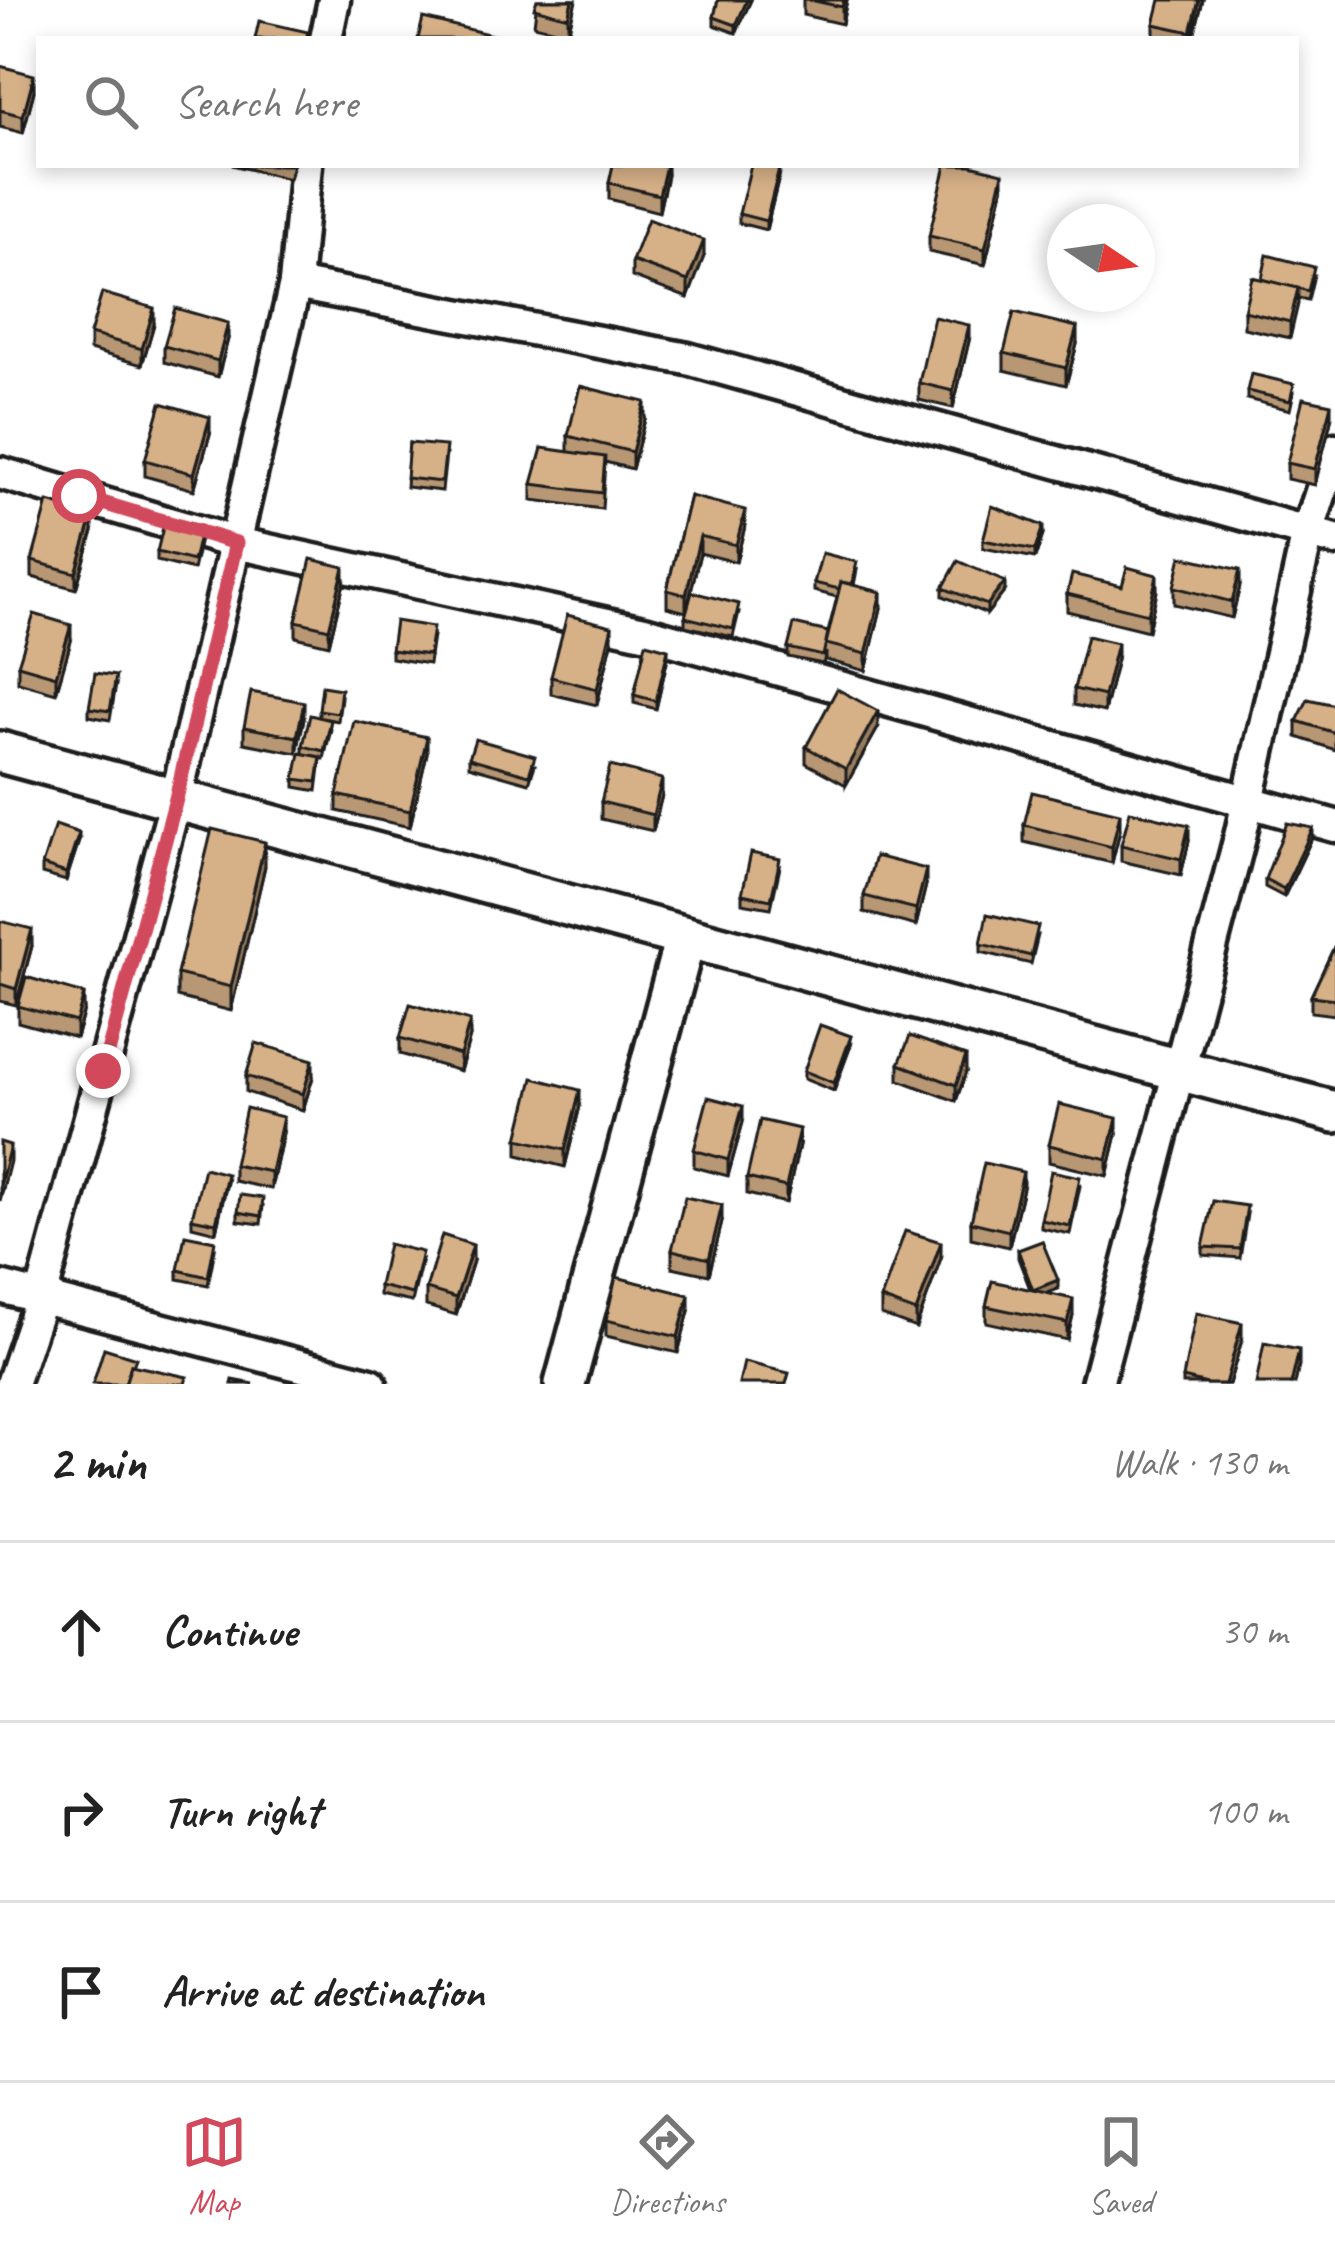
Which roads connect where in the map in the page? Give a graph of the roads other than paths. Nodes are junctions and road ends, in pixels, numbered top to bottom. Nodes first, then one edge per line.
1 (334, 0) edge
2 (327, 36) edge
3 (306, 168) edge
4 (296, 284) junction
5 (1335, 449) edge
6 (0, 473) edge
7 (1322, 536) edge
8 (236, 543) junction
9 (0, 752) edge
10 (176, 799) junction
11 (1248, 802) junction
12 (1335, 826) edge
13 (685, 938) junction
14 (1178, 1073) junction
15 (1335, 1112) edge
16 (0, 1287) edge
17 (41, 1298) junction
18 (12, 1384) edge
19 (371, 1384) edge
20 (565, 1384) edge
21 (1097, 1384) edge

1 - 2 street
3 - 4 street
4 - 7 street
4 - 8 street
5 - 7 street
6 - 8 street
7 - 11 street
8 - 10 street
8 - 11 street
9 - 10 street
10 - 13 street
10 - 17 street
11 - 12 street
11 - 14 street
13 - 14 street
13 - 20 street
14 - 15 street
14 - 21 street
16 - 17 street
17 - 18 street
17 - 19 street

